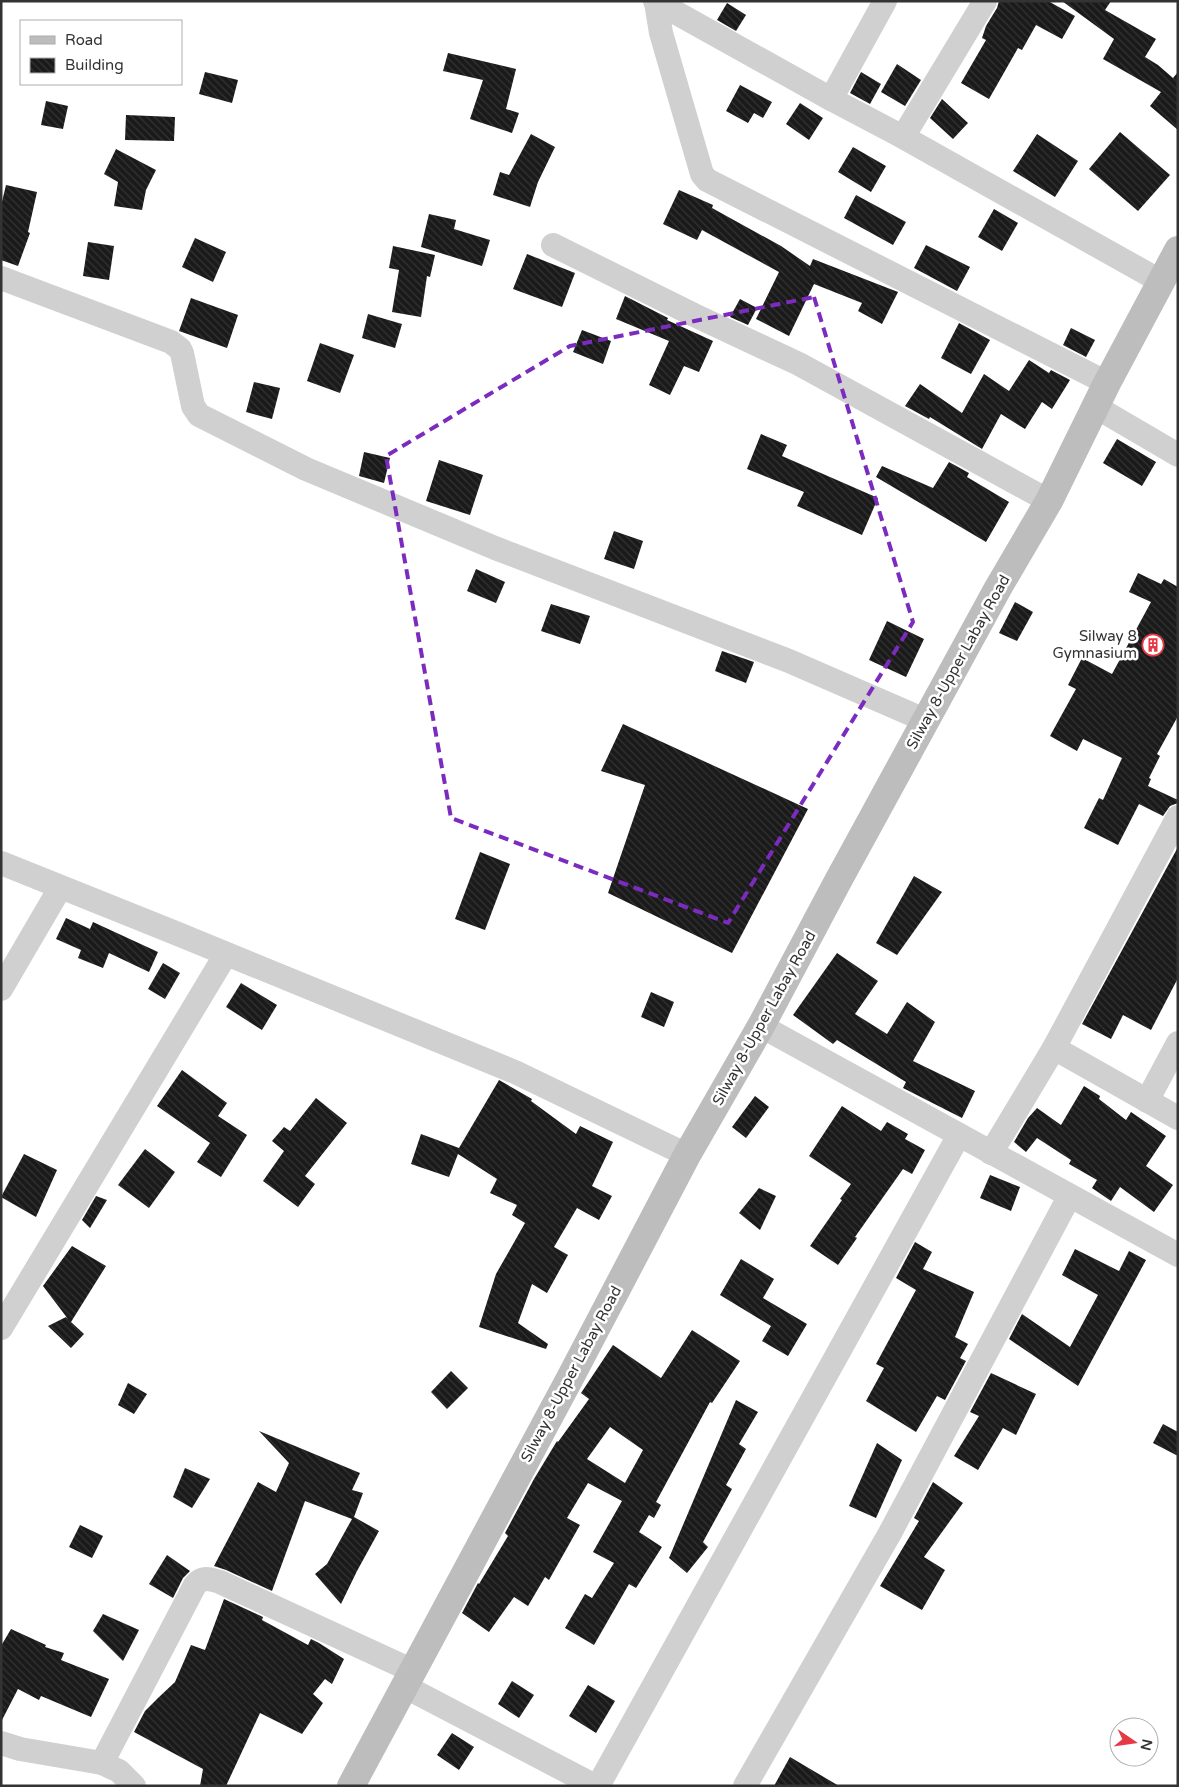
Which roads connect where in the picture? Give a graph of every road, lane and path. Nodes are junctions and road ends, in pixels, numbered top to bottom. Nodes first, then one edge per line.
1 (885, 1) edge
2 (985, 1) edge
3 (655, 2) edge
4 (830, 99) junction
5 (903, 137) junction
6 (553, 245) dead end
7 (1178, 250) edge
8 (1, 278) edge
9 (1162, 282) junction
10 (1102, 395) junction
11 (1178, 455) edge
12 (1049, 500) junction
13 (927, 720) junction
14 (1178, 817) edge
15 (1, 863) edge
16 (60, 888) junction
17 (226, 954) junction
18 (1, 989) edge
19 (761, 1026) junction
20 (1178, 1043) edge
21 (1054, 1048) junction
22 (1147, 1101) junction
23 (1178, 1118) edge
24 (959, 1135) junction
25 (991, 1153) junction
26 (687, 1155) junction
27 (1069, 1197) junction
28 (1178, 1255) edge
29 (1, 1328) edge
30 (409, 1679) junction
31 (1, 1743) edge
32 (102, 1762) junction
33 (134, 1786) edge
34 (351, 1786) edge
35 (597, 1786) edge
36 (745, 1786) edge

1 - 4 street
2 - 5 street
3 - 4 street
3 - 10 street
4 - 5 street
5 - 9 street
6 - 12 street
7 - 9 main road, Silway 8-Upper Labay Road
8 - 13 street
9 - 10 main road, Silway 8-Upper Labay Road
10 - 11 street
10 - 12 main road, Silway 8-Upper Labay Road
12 - 13 main road, Silway 8-Upper Labay Road
13 - 19 main road, Silway 8-Upper Labay Road
14 - 21 street
15 - 16 street
16 - 17 street
16 - 18 street
17 - 26 street
17 - 29 street
19 - 24 street
19 - 26 main road, Silway 8-Upper Labay Road
20 - 22 street
21 - 22 street
21 - 25 street
22 - 23 street
24 - 25 street
24 - 35 street
25 - 27 street
26 - 30 main road, Silway 8-Upper Labay Road
27 - 28 street
27 - 36 street
30 - 32 street
30 - 34 main road, Silway 8-Upper Labay Road
30 - 35 street
31 - 32 street
32 - 33 street

